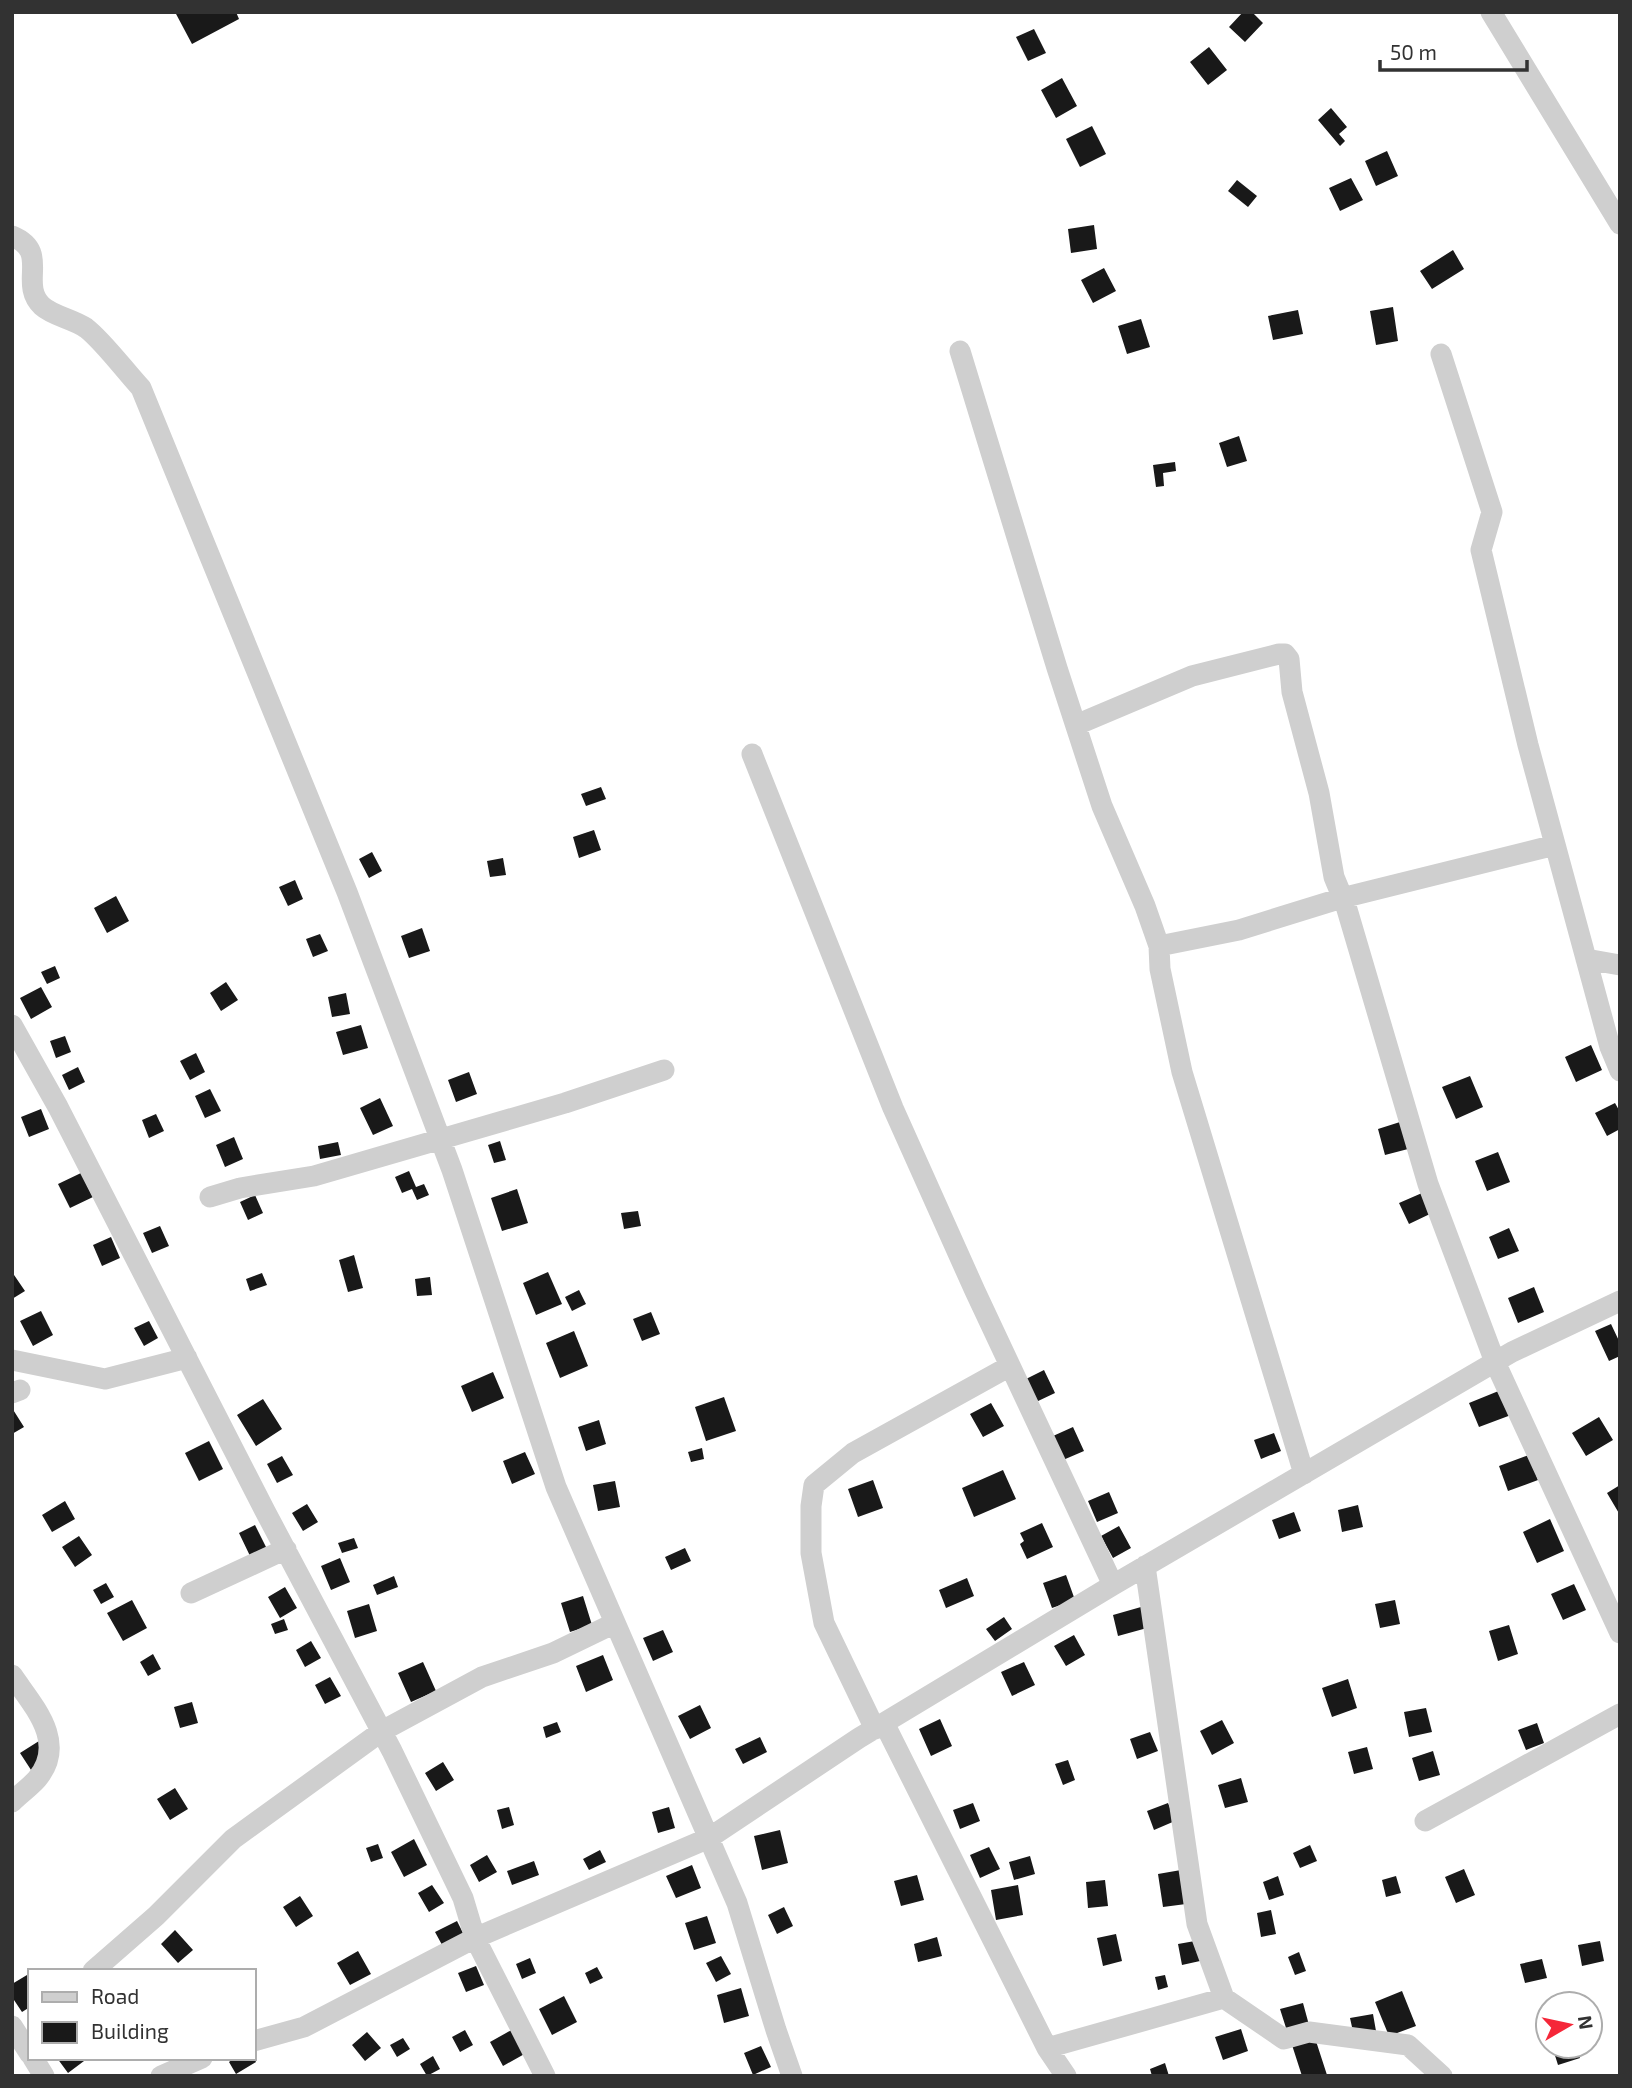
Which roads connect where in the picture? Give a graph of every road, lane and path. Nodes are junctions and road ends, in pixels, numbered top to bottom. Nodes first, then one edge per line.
1 (1491, 12) edge
2 (1620, 224) edge
3 (12, 236) edge
4 (960, 351) dead end
5 (1441, 354) dead end
6 (1076, 725) junction
7 (752, 754) dead end
8 (1555, 845) junction
9 (1342, 898) junction
10 (1159, 946) junction
11 (1586, 959) junction
12 (1620, 965) edge
13 (12, 1025) edge
14 (664, 1070) dead end
15 (1620, 1071) edge
16 (441, 1140) junction
17 (211, 1197) dead end
18 (1620, 1301) edge
19 (187, 1358) junction
20 (12, 1360) edge
21 (1495, 1362) junction
22 (1010, 1366) junction
23 (1304, 1474) junction
24 (286, 1549) junction
25 (1145, 1566) junction
26 (1113, 1585) junction
27 (191, 1593) dead end
28 (615, 1623) junction
29 (1620, 1633) edge
30 (12, 1675) edge
31 (1620, 1714) edge
32 (879, 1726) junction
33 (382, 1731) junction
34 (12, 1802) edge
35 (1425, 1821) dead end
36 (709, 1838) junction
37 (475, 1938) junction
38 (95, 1969) edge
39 (1224, 1998) junction
40 (256, 2040) edge
41 (1047, 2048) junction
42 (34, 2060) edge
43 (197, 2060) edge
44 (44, 2076) edge
45 (161, 2076) edge
46 (545, 2076) edge
47 (792, 2076) edge
48 (1066, 2076) edge
49 (1442, 2076) edge

1 - 2 street
3 - 16 street
4 - 6 street
5 - 8 street
6 - 9 street
6 - 10 street
7 - 22 street
8 - 9 street
8 - 11 street
9 - 10 street
9 - 21 street
10 - 23 street
11 - 12 street
11 - 15 street
13 - 19 street
14 - 16 street
16 - 17 street
16 - 28 street
18 - 21 street
19 - 20 street
19 - 24 street
21 - 23 street
21 - 29 street
22 - 26 street
22 - 32 street
23 - 25 street
24 - 27 street
24 - 33 street
25 - 26 street
25 - 39 street
26 - 32 street
28 - 33 street
28 - 36 street
30 - 34 street
31 - 35 street
32 - 36 street
32 - 41 street
33 - 37 street
33 - 38 street
36 - 37 street
36 - 47 street
37 - 40 street
37 - 46 street
39 - 41 street
39 - 49 street
41 - 48 street
42 - 44 street
43 - 45 street

